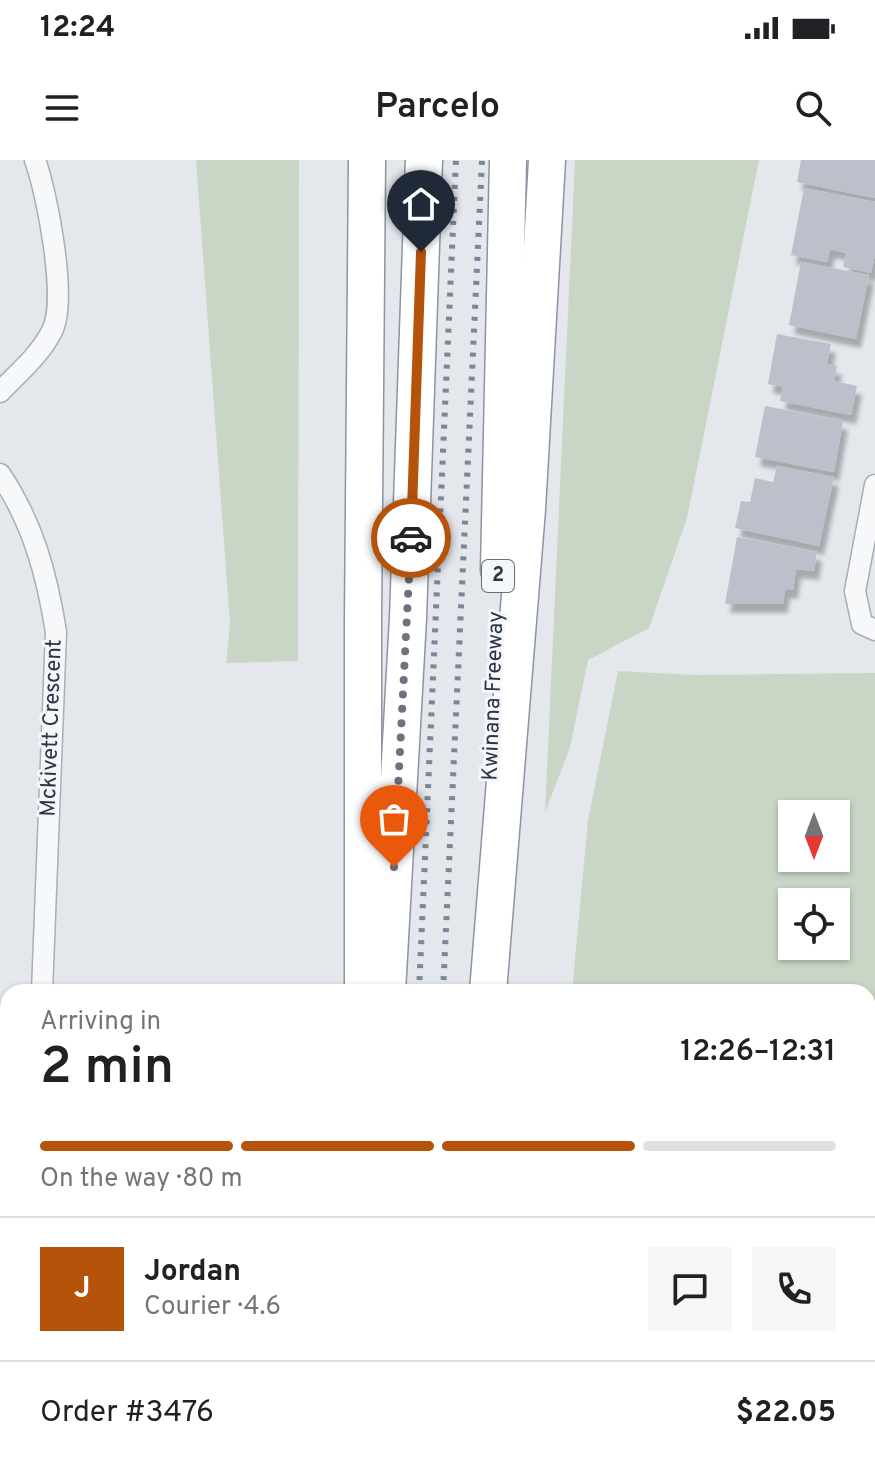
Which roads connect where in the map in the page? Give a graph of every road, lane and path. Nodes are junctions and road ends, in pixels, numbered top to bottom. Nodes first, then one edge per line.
1 (35, 160) edge
2 (367, 160) edge
3 (424, 160) edge
4 (508, 160) edge
5 (547, 160) edge
6 (0, 392) edge
7 (0, 474) edge
8 (875, 485) edge
9 (868, 627) edge
10 (42, 984) edge
11 (363, 984) edge
12 (387, 984) edge
13 (487, 984) edge
14 (488, 984) edge

1 - 6 street
2 - 11 highway
3 - 12 highway
4 - 13 highway, Kwinana Freeway / 2
5 - 14 highway
7 - 10 street, Mckivett Crescent
8 - 9 street

